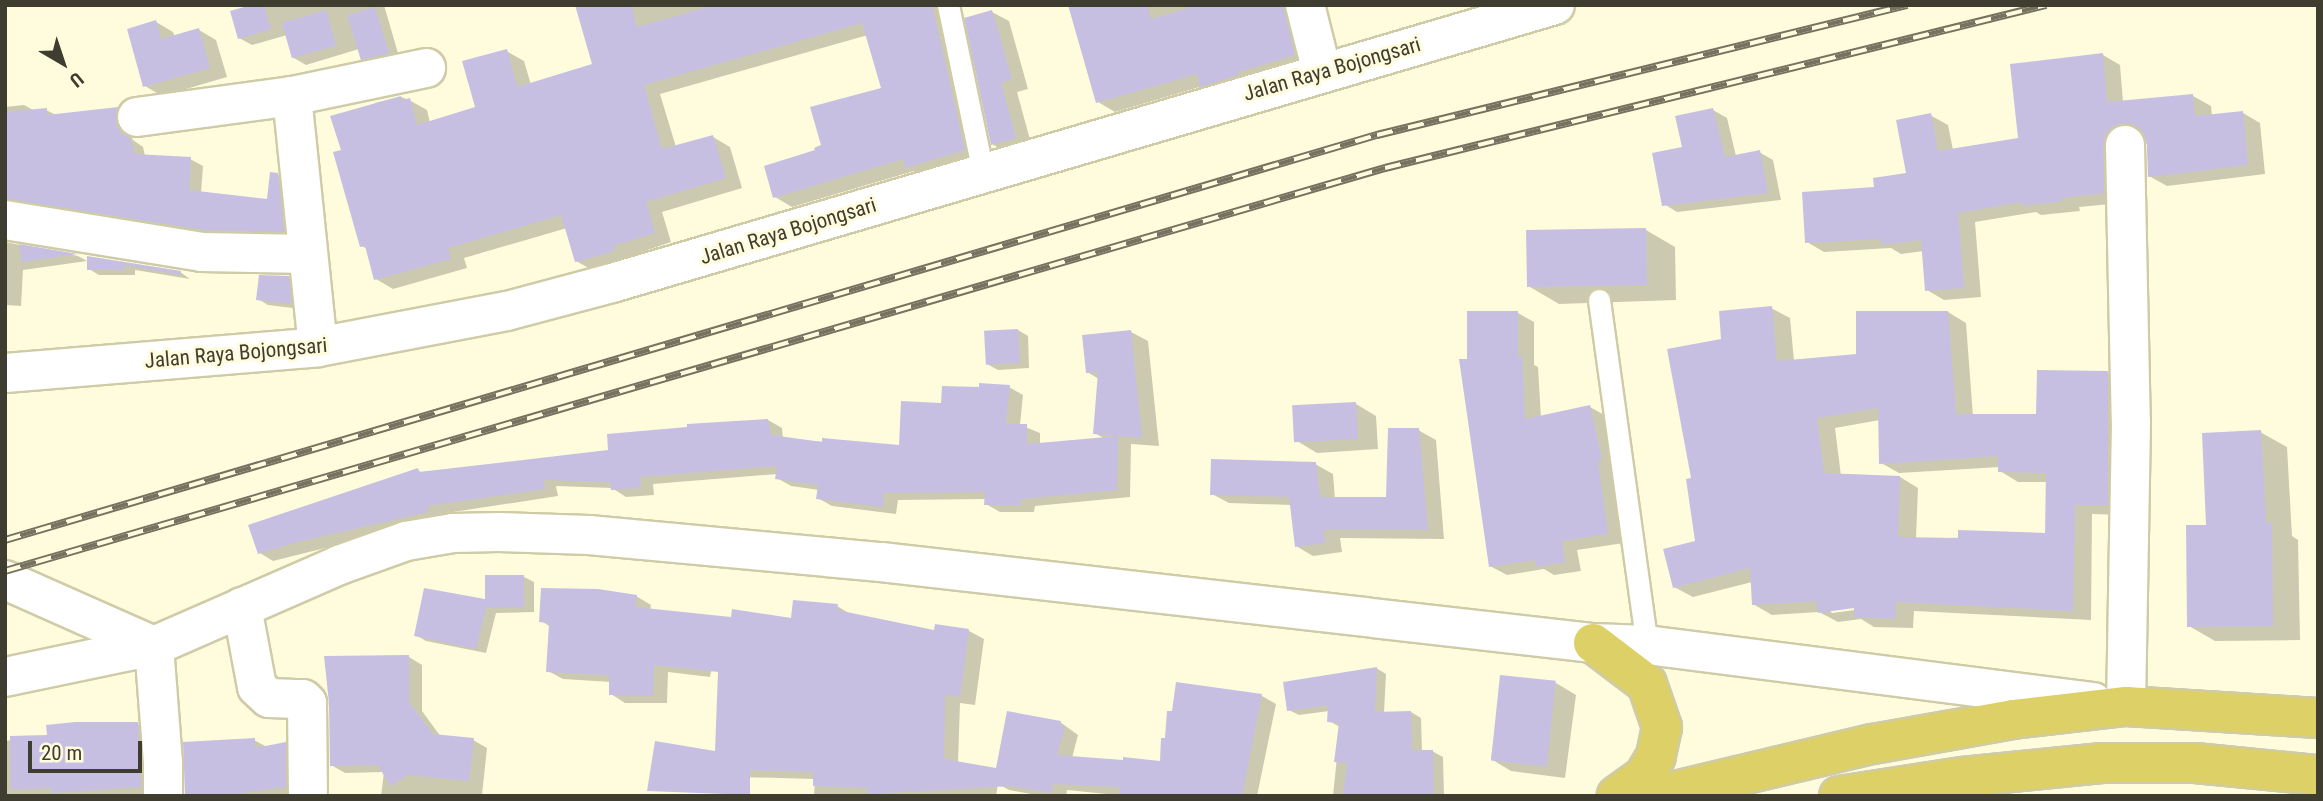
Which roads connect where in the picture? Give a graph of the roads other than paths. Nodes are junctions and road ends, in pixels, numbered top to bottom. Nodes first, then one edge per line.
1 (948, 5) edge
2 (1306, 5) edge
3 (1555, 5) edge
4 (426, 68) dead end
5 (1322, 72) junction
6 (292, 96) junction
7 (137, 117) dead end
8 (2125, 145) dead end
9 (983, 173) junction
10 (5, 220) edge
11 (307, 254) junction
12 (1599, 300) dead end
13 (318, 347) junction
14 (5, 373) edge
15 (5, 580) edge
16 (242, 607) junction
17 (1593, 643) junction
18 (1647, 645) junction
19 (154, 646) junction
20 (5, 677) edge
21 (2126, 706) junction
22 (2318, 719) edge
23 (2318, 775) edge
24 (163, 796) edge
25 (308, 796) edge
26 (1616, 796) edge
27 (1654, 796) edge
28 (1839, 796) edge

1 - 9 lane
2 - 5 street
3 - 5 street, Jalan Raya Bojongsari
4 - 6 street
5 - 9 street, Jalan Raya Bojongsari
6 - 7 street
6 - 11 street
8 - 21 street
9 - 13 street, Jalan Raya Bojongsari
10 - 11 street
11 - 13 street
12 - 18 lane
13 - 14 street, Jalan Raya Bojongsari
15 - 19 street
16 - 17 street
16 - 19 street
16 - 25 street
17 - 18 street
17 - 26 highway
18 - 21 street
19 - 20 street
19 - 24 street
21 - 22 highway
21 - 27 highway
23 - 28 highway

